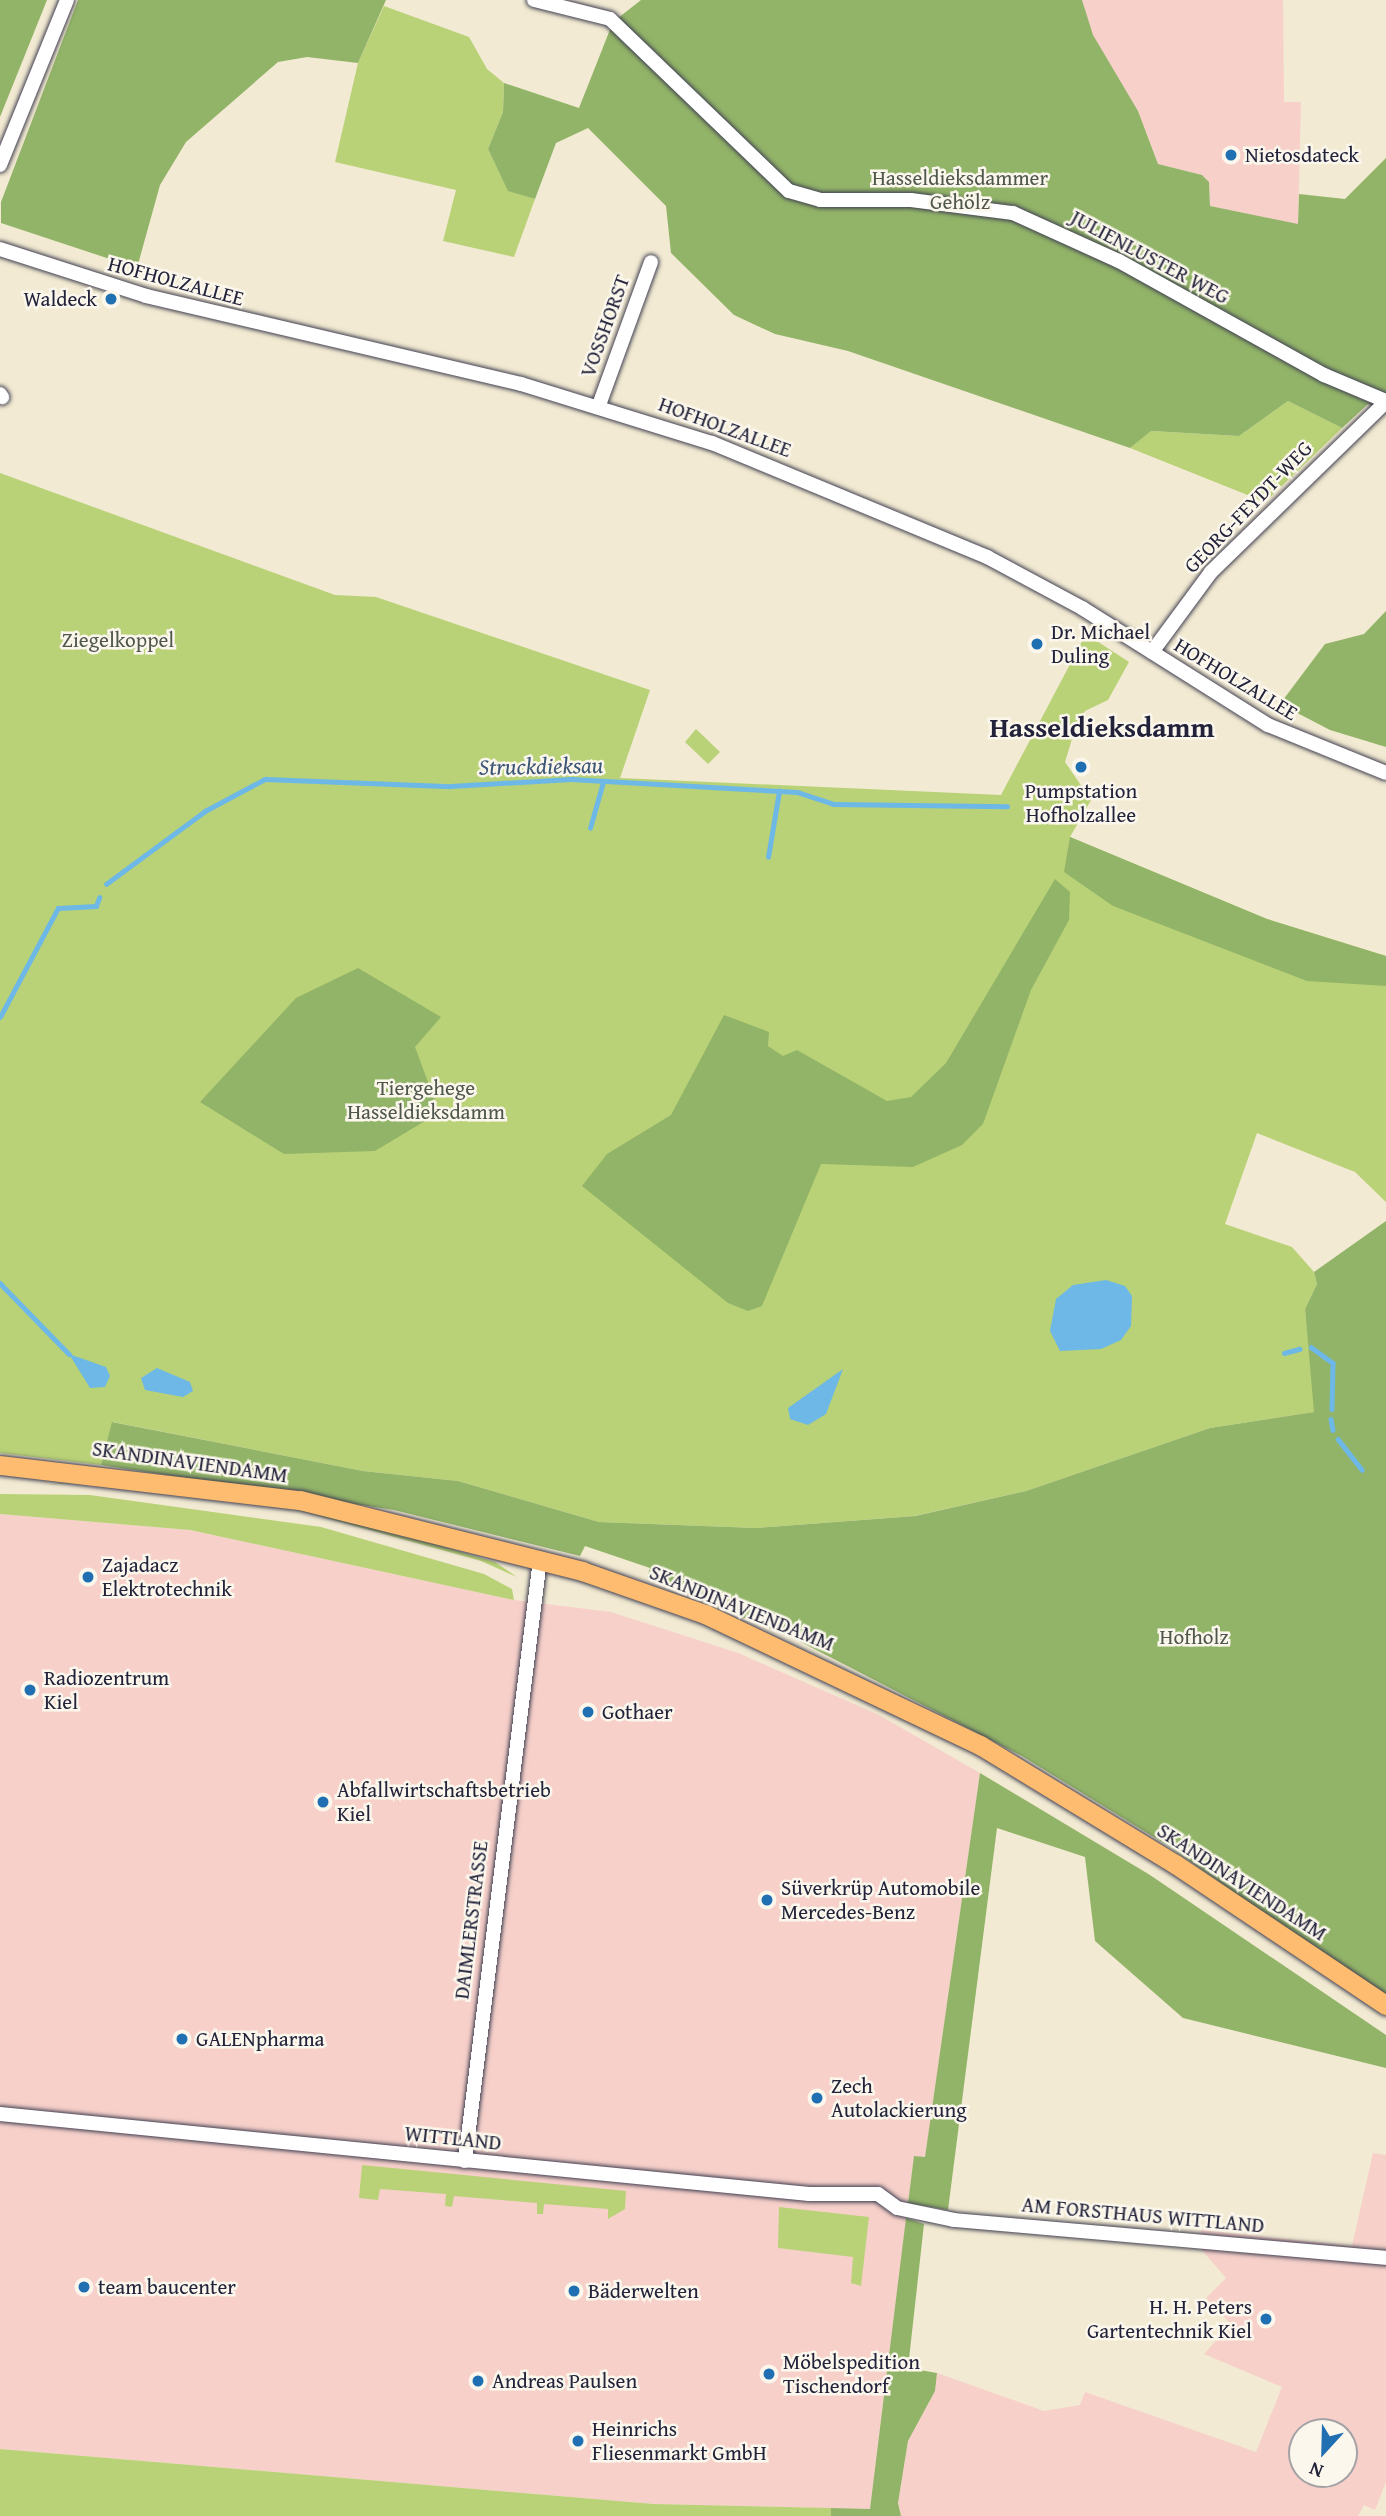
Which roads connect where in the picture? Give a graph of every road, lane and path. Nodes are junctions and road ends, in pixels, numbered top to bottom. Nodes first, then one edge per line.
1 (68, 0) edge
2 (534, 0) edge
3 (0, 165) edge
4 (0, 249) edge
5 (651, 262) dead end
6 (1386, 401) edge
7 (599, 405) junction
8 (1152, 652) junction
9 (1386, 773) edge
10 (0, 1465) edge
11 (540, 1560) junction
12 (1386, 2005) edge
13 (0, 2114) edge
14 (464, 2161) junction
15 (897, 2208) joint
16 (1386, 2258) edge

1 - 3 street
2 - 6 street, JULIENLUSTER WEG
4 - 7 street, HOFHOLZALLEE
5 - 7 street, VOSSHORST
6 - 8 street, GEORG-FEYDT-WEG
7 - 8 street, HOFHOLZALLEE
8 - 9 street, HOFHOLZALLEE
10 - 11 main road, SKANDINAVIENDAMM
11 - 12 main road, SKANDINAVIENDAMM
11 - 14 street, DAIMLERSTRASSE
13 - 14 street, WITTLAND
14 - 15 street, WITTLAND
15 - 16 street, AM FORSTHAUS WITTLAND

